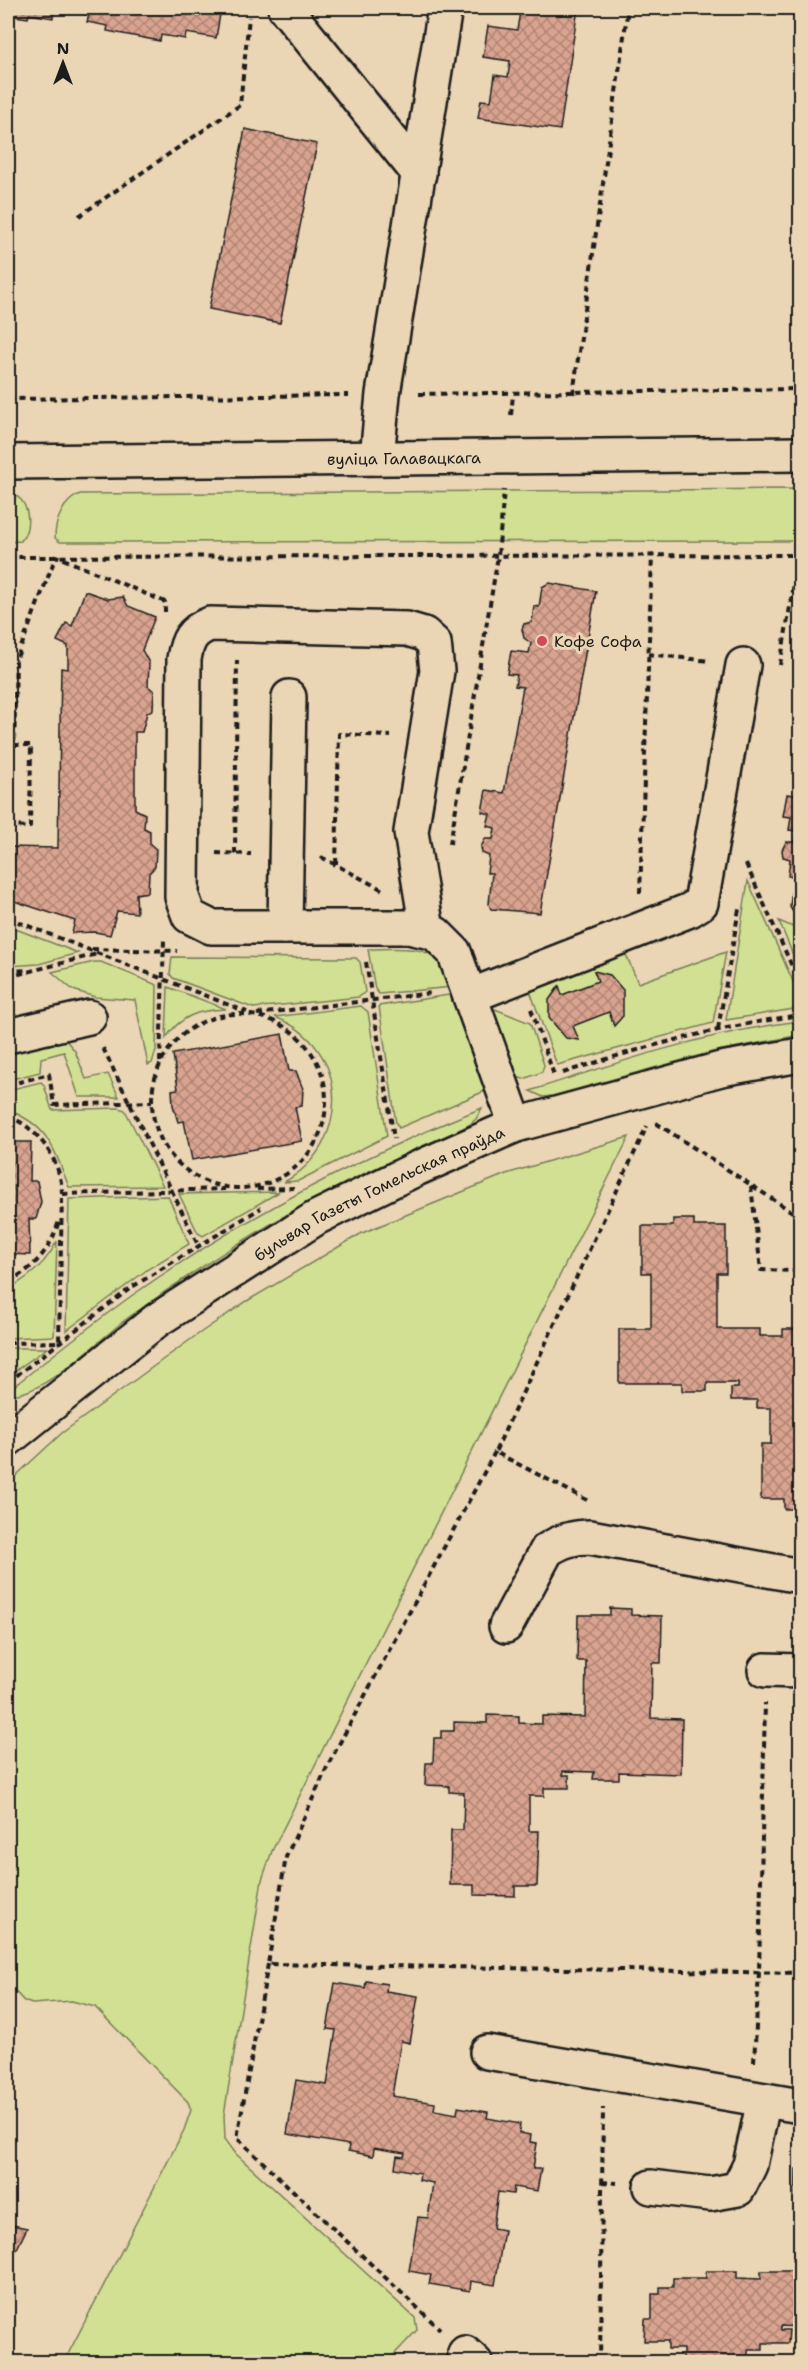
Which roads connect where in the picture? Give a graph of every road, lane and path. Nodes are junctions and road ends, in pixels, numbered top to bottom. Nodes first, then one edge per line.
1 (250, 8) edge
2 (285, 8) edge
3 (445, 8) edge
4 (628, 8) edge
5 (419, 174) junction
6 (79, 216) dead end
7 (573, 394) dead end
8 (513, 395) dead end
9 (511, 415) dead end
10 (801, 454) edge
11 (377, 458) junction
12 (8, 462) edge
13 (504, 489) dead end
14 (652, 555) junction
15 (801, 555) edge
16 (56, 556) junction
17 (498, 556) junction
18 (8, 557) edge
19 (237, 659) dead end
20 (742, 665) dead end
21 (289, 697) dead end
22 (425, 737) junction
23 (8, 826) edge
24 (235, 854) dead end
25 (448, 855) dead end
26 (336, 864) dead end
27 (746, 864) dead end
28 (8, 918) edge
29 (285, 927) junction
30 (427, 930) junction
31 (639, 930) junction
32 (86, 949) junction
33 (188, 951) dead end
34 (364, 952) dead end
35 (98, 953) junction
36 (37, 969) junction
37 (8, 971) edge
38 (519, 976) junction
39 (8, 977) edge
40 (801, 984) edge
41 (469, 992) junction
42 (372, 1000) junction
43 (252, 1014) junction
44 (89, 1017) joint
45 (8, 1036) edge
46 (801, 1055) edge
47 (8, 1085) edge
48 (129, 1102) junction
49 (152, 1102) junction
50 (566, 1110) junction
51 (8, 1116) edge
52 (516, 1125) junction
53 (393, 1139) dead end
54 (751, 1185) junction
55 (295, 1188) dead end
56 (240, 1189) junction
57 (172, 1191) junction
58 (62, 1194) junction
59 (62, 1210) junction
60 (801, 1217) edge
61 (198, 1245) dead end
62 (801, 1272) edge
63 (8, 1281) edge
64 (8, 1343) edge
65 (10, 1430) edge
66 (495, 1452) junction
67 (598, 1506) dead end
68 (801, 1576) edge
69 (506, 1626) dead end
70 (765, 1670) joint
71 (801, 1671) edge
72 (268, 1964) junction
73 (759, 1972) junction
74 (801, 1973) edge
75 (487, 2052) dead end
76 (603, 2072) junction
77 (758, 2099) junction
78 (801, 2106) edge
79 (651, 2187) dead end
80 (470, 2358) edge
81 (600, 2362) edge

1 - 6 path
2 - 5 street
3 - 5 street
4 - 7 path
5 - 11 street
8 - 9 path
10 - 11 street, вуліца Галавацкага
11 - 12 street, вуліца Галавацкага
13 - 17 path
14 - 15 path
14 - 17 path
14 - 31 path
16 - 17 path
16 - 18 path
16 - 23 path
17 - 25 path
19 - 24 path
20 - 31 street
21 - 29 street
22 - 26 path
22 - 29 street
22 - 30 street
27 - 40 path
28 - 32 path
29 - 30 street
30 - 41 street
31 - 38 street
32 - 33 path
32 - 35 path
34 - 42 path
35 - 36 path
35 - 43 path
36 - 37 path
36 - 39 path
38 - 41 street
38 - 50 path
41 - 42 path
41 - 52 street
42 - 43 path
42 - 53 path
43 - 49 path
43 - 56 path
44 - 45 street
44 - 48 path
46 - 50 street, бульвар Газеты Гомельская праўда
47 - 48 path
48 - 49 path
48 - 57 path
49 - 56 path
50 - 52 street, бульвар Газеты Гомельская праўда
51 - 58 path
52 - 65 street, бульвар Газеты Гомельская праўда
54 - 60 path
54 - 62 path
54 - 66 path
55 - 56 path
56 - 57 path
57 - 58 path
57 - 61 path
58 - 59 path
59 - 63 path
59 - 64 path
66 - 67 path
66 - 72 path
68 - 69 street
70 - 71 street
70 - 73 path
72 - 73 path
72 - 80 path
73 - 74 path
73 - 77 path
75 - 76 street
76 - 77 street
76 - 81 path
77 - 78 street
77 - 79 street

